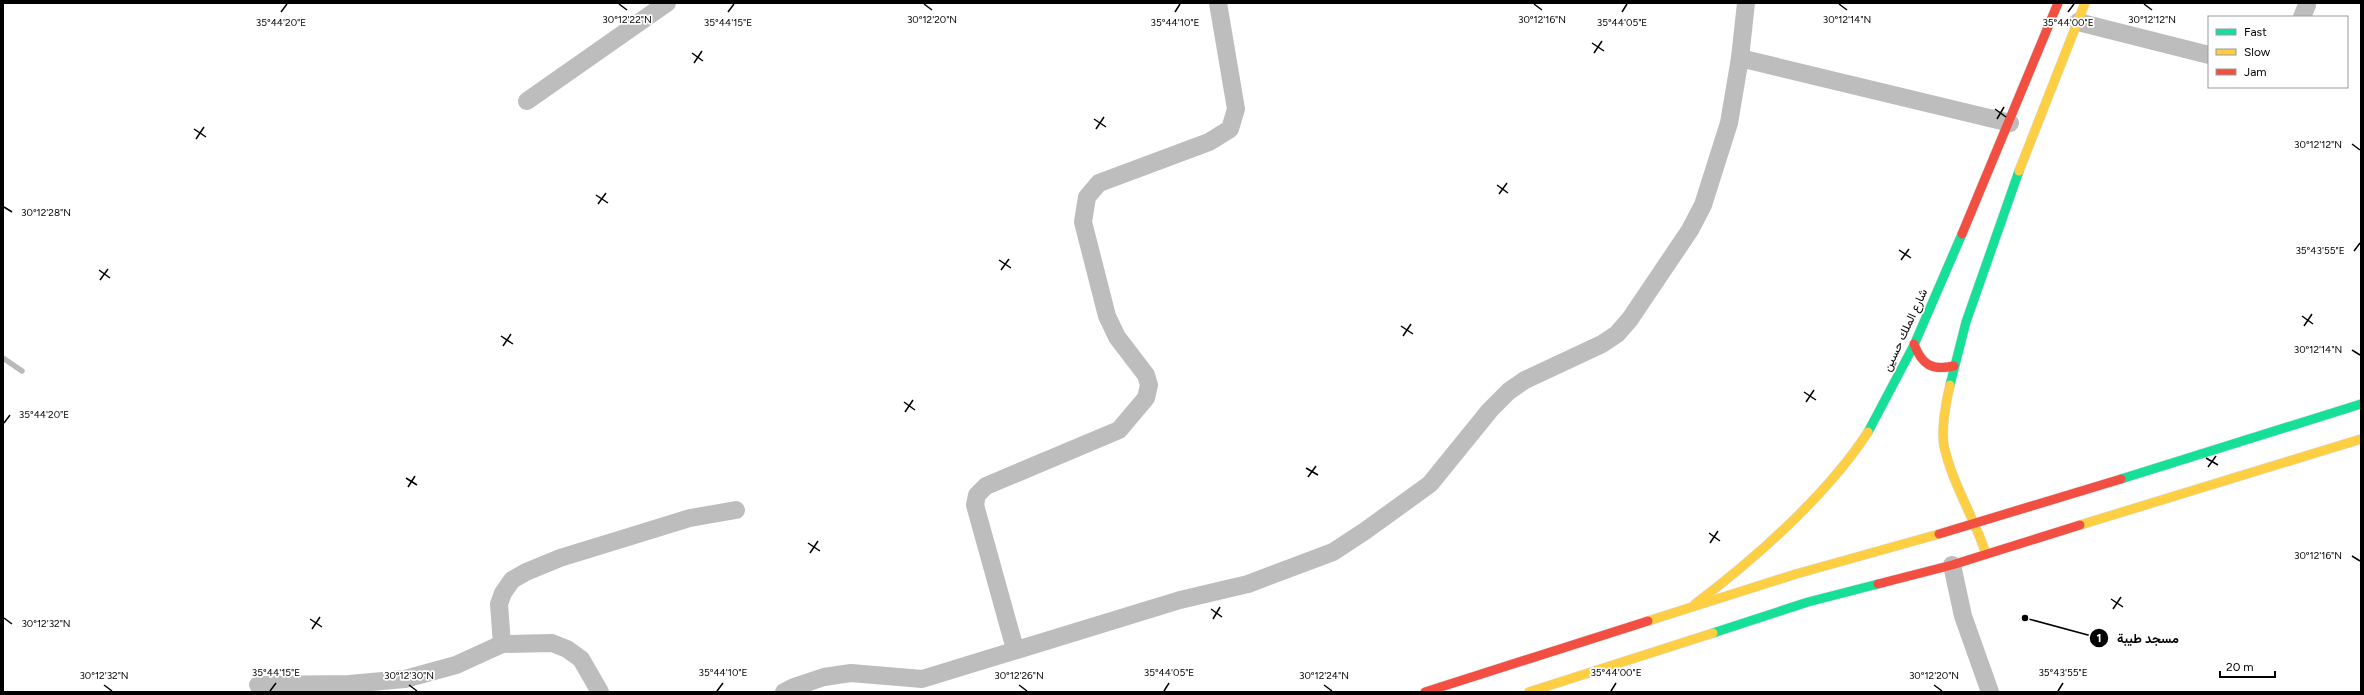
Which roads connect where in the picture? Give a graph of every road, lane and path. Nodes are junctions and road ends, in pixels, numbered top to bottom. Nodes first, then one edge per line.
1 (667, 3) edge
2 (1218, 3) edge
3 (1746, 3) edge
4 (2058, 3) edge
5 (2085, 3) edge
6 (2050, 22) junction
7 (2076, 26) junction
8 (2208, 55) edge
9 (1740, 58) junction
10 (527, 101) dead end
11 (2010, 123) junction
12 (1914, 344) junction
13 (1954, 366) junction
14 (2361, 404) edge
15 (2361, 439) edge
16 (736, 510) dead end
17 (1976, 524) junction
18 (1986, 554) junction
19 (1952, 564) junction
20 (1689, 608) junction
21 (502, 644) junction
22 (1015, 649) junction
23 (258, 685) dead end
24 (924, 685) edge
25 (1456, 688) edge
26 (600, 692) edge
27 (784, 692) edge
28 (1425, 692) edge
29 (1529, 692) edge
30 (1990, 692) edge

1 - 10 street
2 - 22 street
3 - 9 street
4 - 6 main road, شارع الملك حسين
5 - 7 main road
6 - 7 main road
6 - 11 main road, شارع الملك حسين
7 - 8 street
7 - 13 main road
9 - 11 street
9 - 22 street
11 - 12 main road, شارع الملك حسين
12 - 13 main road
12 - 20 main road, شارع الملك حسين
13 - 17 main road
14 - 17 main road
15 - 18 main road
16 - 21 street
17 - 18 main road
17 - 20 main road
18 - 19 main road
19 - 29 main road
19 - 30 street
20 - 25 main road
21 - 23 street
21 - 26 street
22 - 24 street
24 - 27 street
25 - 28 main road

